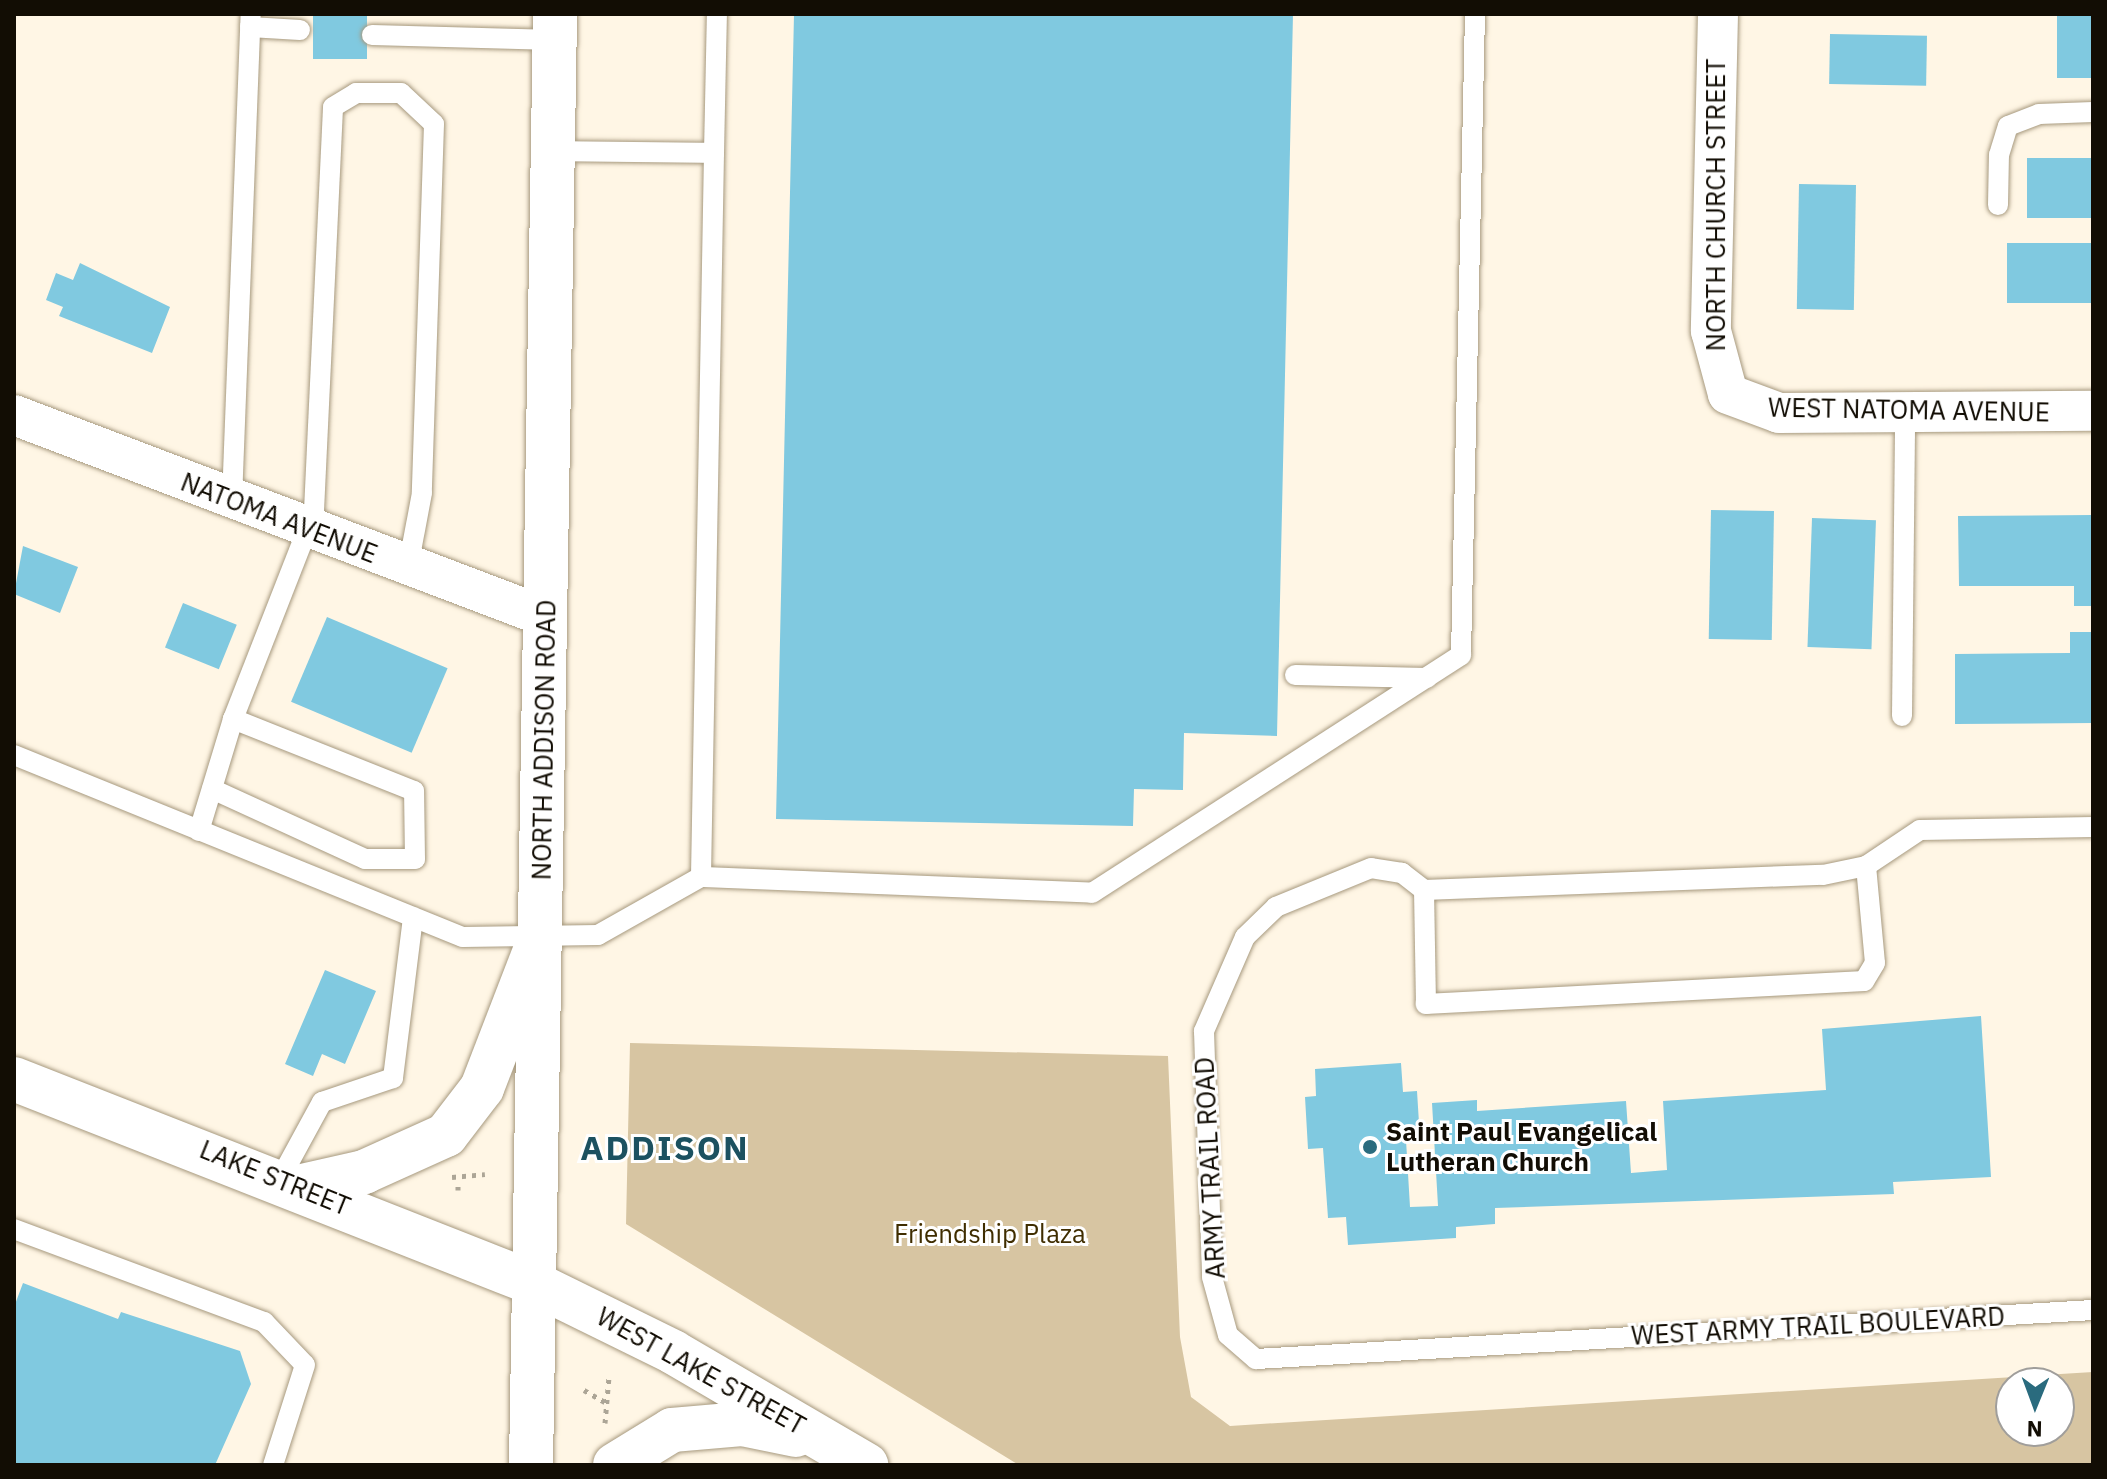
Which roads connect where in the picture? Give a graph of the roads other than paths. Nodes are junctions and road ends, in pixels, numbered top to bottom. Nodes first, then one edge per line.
1 (717, 14) edge
2 (1475, 14) edge
3 (1718, 14) edge
4 (251, 20) edge
5 (555, 27) edge
6 (300, 30) dead end
7 (372, 35) dead end
8 (2093, 112) edge
9 (554, 151) junction
10 (714, 153) junction
11 (1998, 205) dead end
12 (1728, 394) joint
13 (2093, 411) edge
14 (1905, 413) junction
15 (14, 415) edge
16 (232, 500) junction
17 (310, 531) junction
18 (408, 567) junction
19 (546, 617) junction
20 (1295, 675) dead end
21 (1427, 678) junction
22 (1902, 716) dead end
23 (233, 719) junction
24 (14, 755) edge
25 (212, 789) junction
26 (2093, 827) edge
27 (199, 831) junction
28 (1866, 866) junction
29 (701, 877) junction
30 (1424, 890) junction
31 (413, 917) junction
32 (541, 935) junction
33 (14, 1079) edge
34 (289, 1183) junction
35 (14, 1229) edge
36 (533, 1283) junction
37 (2093, 1310) edge
38 (1543, 1343) joint
39 (610, 1445) edge
40 (839, 1455) edge
41 (273, 1465) edge
42 (531, 1465) edge

1 - 10 lane
2 - 21 lane
3 - 12 street, NORTH CHURCH STREET
4 - 6 lane
4 - 16 lane
5 - 7 lane
5 - 9 main road, NORTH ADDISON ROAD
8 - 11 lane
9 - 10 lane
9 - 19 main road, NORTH ADDISON ROAD
10 - 29 lane
12 - 14 street, WEST NATOMA AVENUE
13 - 14 street, WEST NATOMA AVENUE
14 - 22 lane
15 - 16 street, NATOMA AVENUE
16 - 17 street, NATOMA AVENUE
17 - 18 street, NATOMA AVENUE
17 - 18 lane
17 - 23 lane
18 - 19 street, NATOMA AVENUE
19 - 32 main road, NORTH ADDISON ROAD
20 - 21 lane
21 - 29 lane
23 - 25 lane
23 - 25 lane
24 - 27 lane
25 - 27 lane
26 - 28 lane
27 - 31 lane
28 - 30 lane
28 - 30 lane
29 - 32 lane
30 - 38 lane, ARMY TRAIL ROAD
31 - 32 lane
31 - 34 lane
32 - 34 main road
32 - 36 main road, NORTH ADDISON ROAD
33 - 34 main road, LAKE STREET
34 - 36 main road, LAKE STREET
35 - 41 lane
36 - 40 main road, WEST LAKE STREET
36 - 42 main road, NORTH ADDISON ROAD
37 - 38 lane, WEST ARMY TRAIL BOULEVARD
39 - 40 main road

